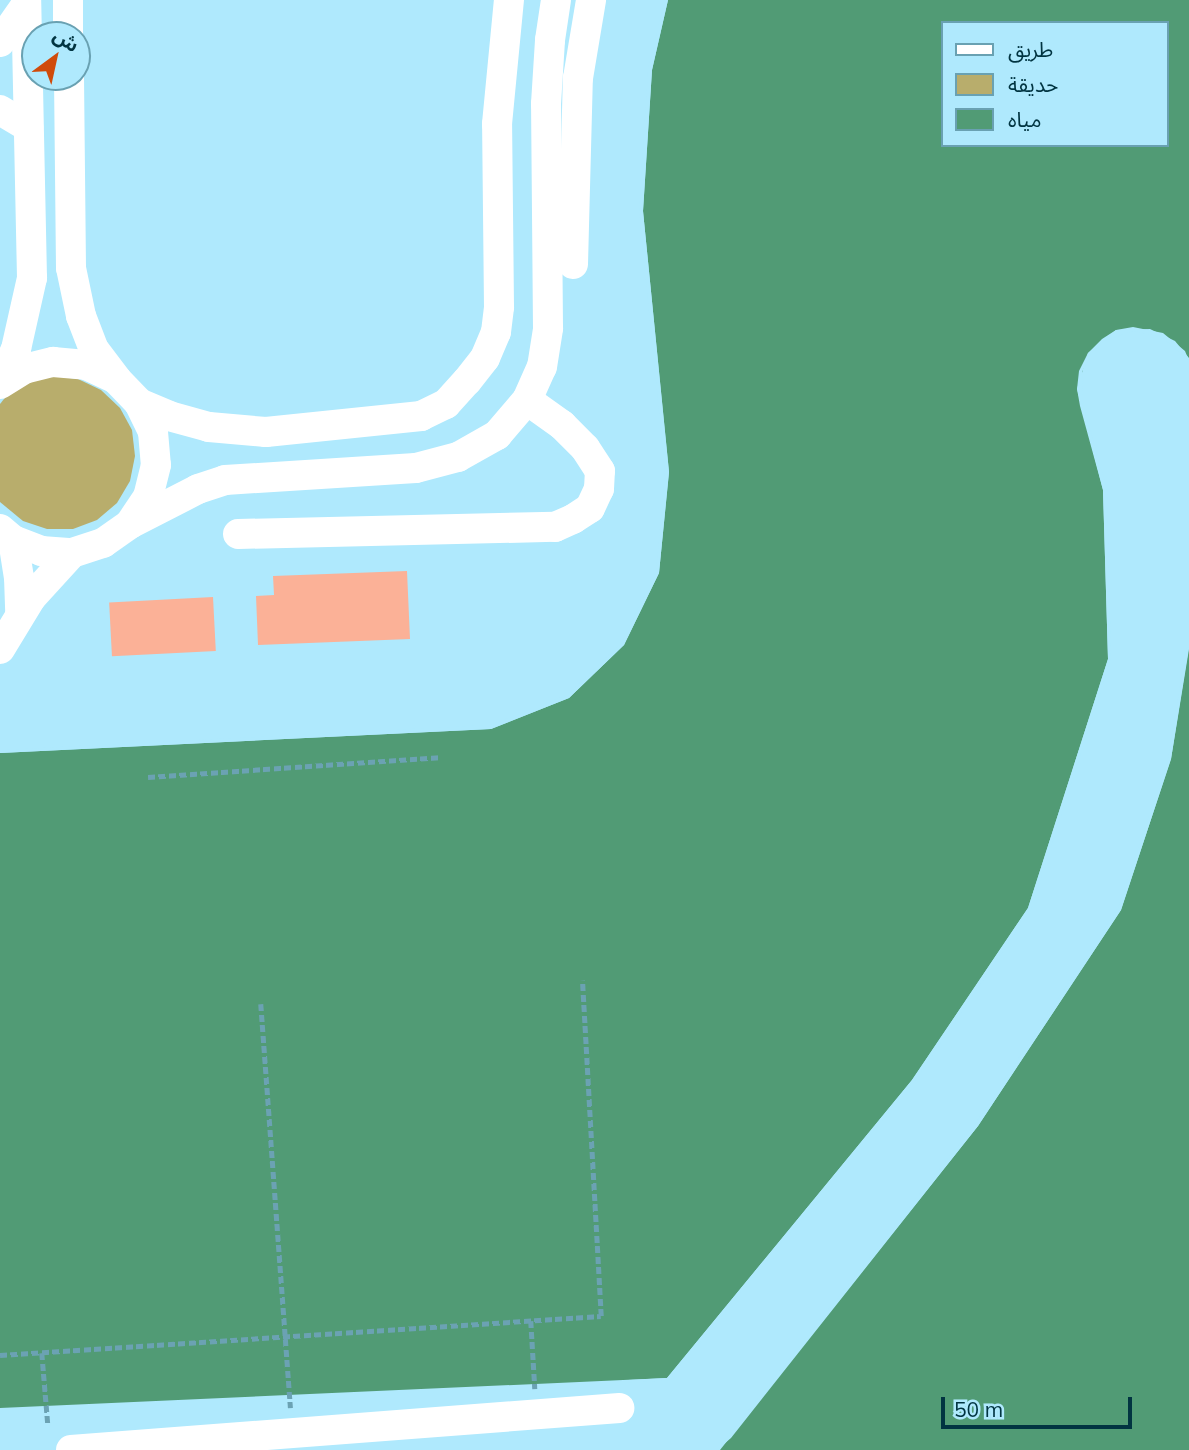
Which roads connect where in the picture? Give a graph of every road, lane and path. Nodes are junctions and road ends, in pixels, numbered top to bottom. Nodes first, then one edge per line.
1 (68, 0) edge
2 (509, 0) edge
3 (556, 0) edge
4 (591, 0) edge
5 (26, 3) edge
6 (68, 21) edge
7 (0, 42) edge
8 (69, 91) edge
9 (0, 110) edge
10 (28, 127) junction
11 (573, 264) dead end
12 (116, 379) junction
13 (0, 383) edge
14 (527, 400) junction
15 (139, 402) junction
16 (130, 524) junction
17 (6, 534) edge
18 (238, 534) dead end
19 (72, 553) junction
20 (20, 614) junction
21 (0, 649) edge
22 (439, 757) dead end
23 (148, 777) dead end
24 (582, 981) dead end
25 (261, 1004) dead end
26 (531, 1321) junction
27 (285, 1336) junction
28 (42, 1353) junction
29 (0, 1356) edge
30 (536, 1399) dead end
31 (619, 1408) dead end
32 (291, 1411) dead end
33 (48, 1425) dead end
34 (71, 1450) edge

1 - 6 street
2 - 15 street
3 - 14 street
4 - 11 street
5 - 7 street
5 - 10 street
8 - 12 street
9 - 10 street
10 - 13 street
12 - 13 street
12 - 15 street
14 - 16 street
14 - 18 street
15 - 16 street
16 - 19 street
17 - 19 street
17 - 20 street
19 - 20 street
20 - 21 street
22 - 23 path
24 - 26 path
25 - 27 path
26 - 27 path
26 - 30 path
27 - 28 path
27 - 32 path
28 - 29 path
28 - 33 path
31 - 34 street

